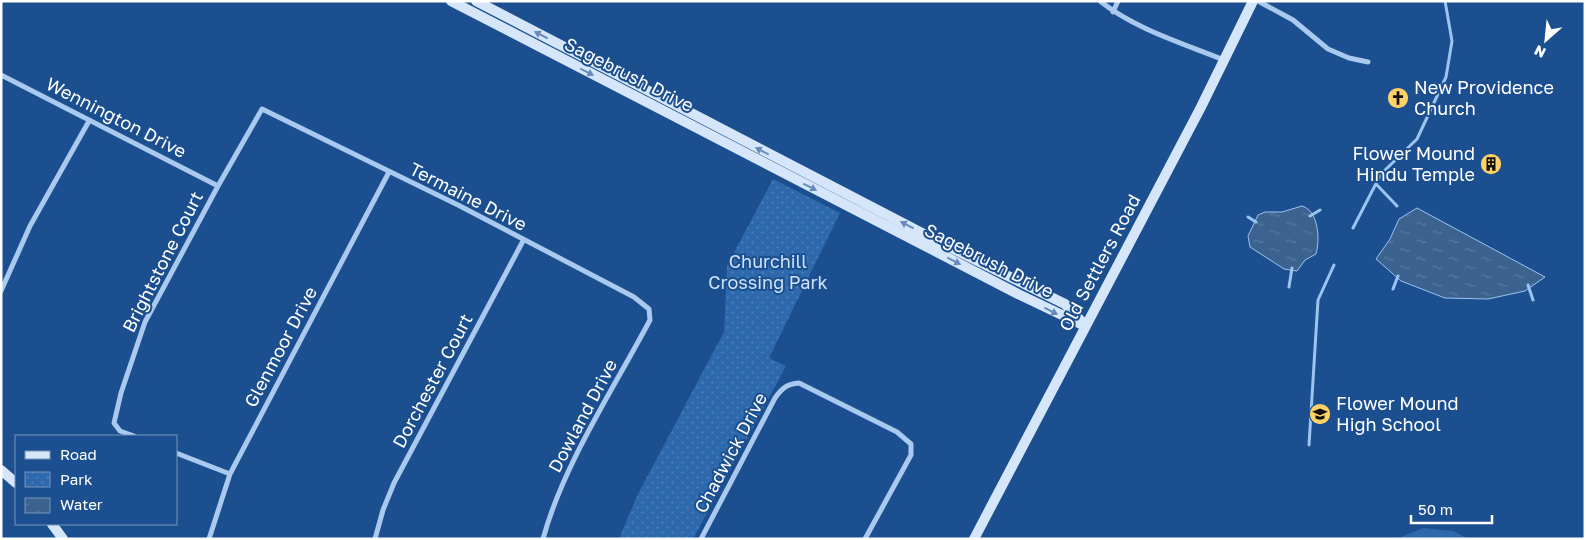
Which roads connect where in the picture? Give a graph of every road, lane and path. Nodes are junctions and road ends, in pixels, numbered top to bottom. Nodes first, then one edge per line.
1 (451, 1) edge
2 (476, 1) edge
3 (1100, 1) edge
4 (1118, 1) edge
5 (1253, 1) edge
6 (1258, 1) edge
7 (1113, 12) junction
8 (1224, 60) junction
9 (1368, 62) dead end
10 (1, 75) edge
11 (272, 114) joint
12 (89, 121) junction
13 (694, 121) junction
14 (389, 172) junction
15 (218, 186) junction
16 (523, 240) junction
17 (1, 291) edge
18 (649, 309) joint
19 (1085, 326) junction
20 (131, 435) edge
21 (178, 454) edge
22 (1, 470) edge
23 (230, 474) junction
24 (15, 482) edge
25 (53, 525) edge
26 (63, 539) edge
27 (209, 539) edge
28 (375, 539) edge
29 (543, 539) edge
30 (701, 539) edge
31 (865, 539) edge
32 (974, 539) edge

1 -> 13 street, Sagebrush Drive
13 -> 2 street, Sagebrush Drive
3 - 7 street
4 - 7 street
5 - 8 street, Old Settlers Road
6 - 9 street
7 - 8 street
8 - 19 street, Old Settlers Road
10 - 12 street, Wennington Drive
11 - 14 street, Termaine Drive
11 - 15 street, Brightstone Court
12 - 15 street, Wennington Drive
12 - 17 street
13 - 19 street, Sagebrush Drive
14 - 16 street, Termaine Drive
14 - 23 street, Glenmoor Drive
15 - 20 street, Brightstone Court
16 - 18 street, Termaine Drive
16 - 28 street, Dorchester Court
18 - 29 street, Dowland Drive
19 - 32 street, Old Settlers Road
21 - 23 street
22 - 24 street
23 - 27 street, Glenmoor Drive
25 - 26 street
30 - 31 street, Chadwick Drive

